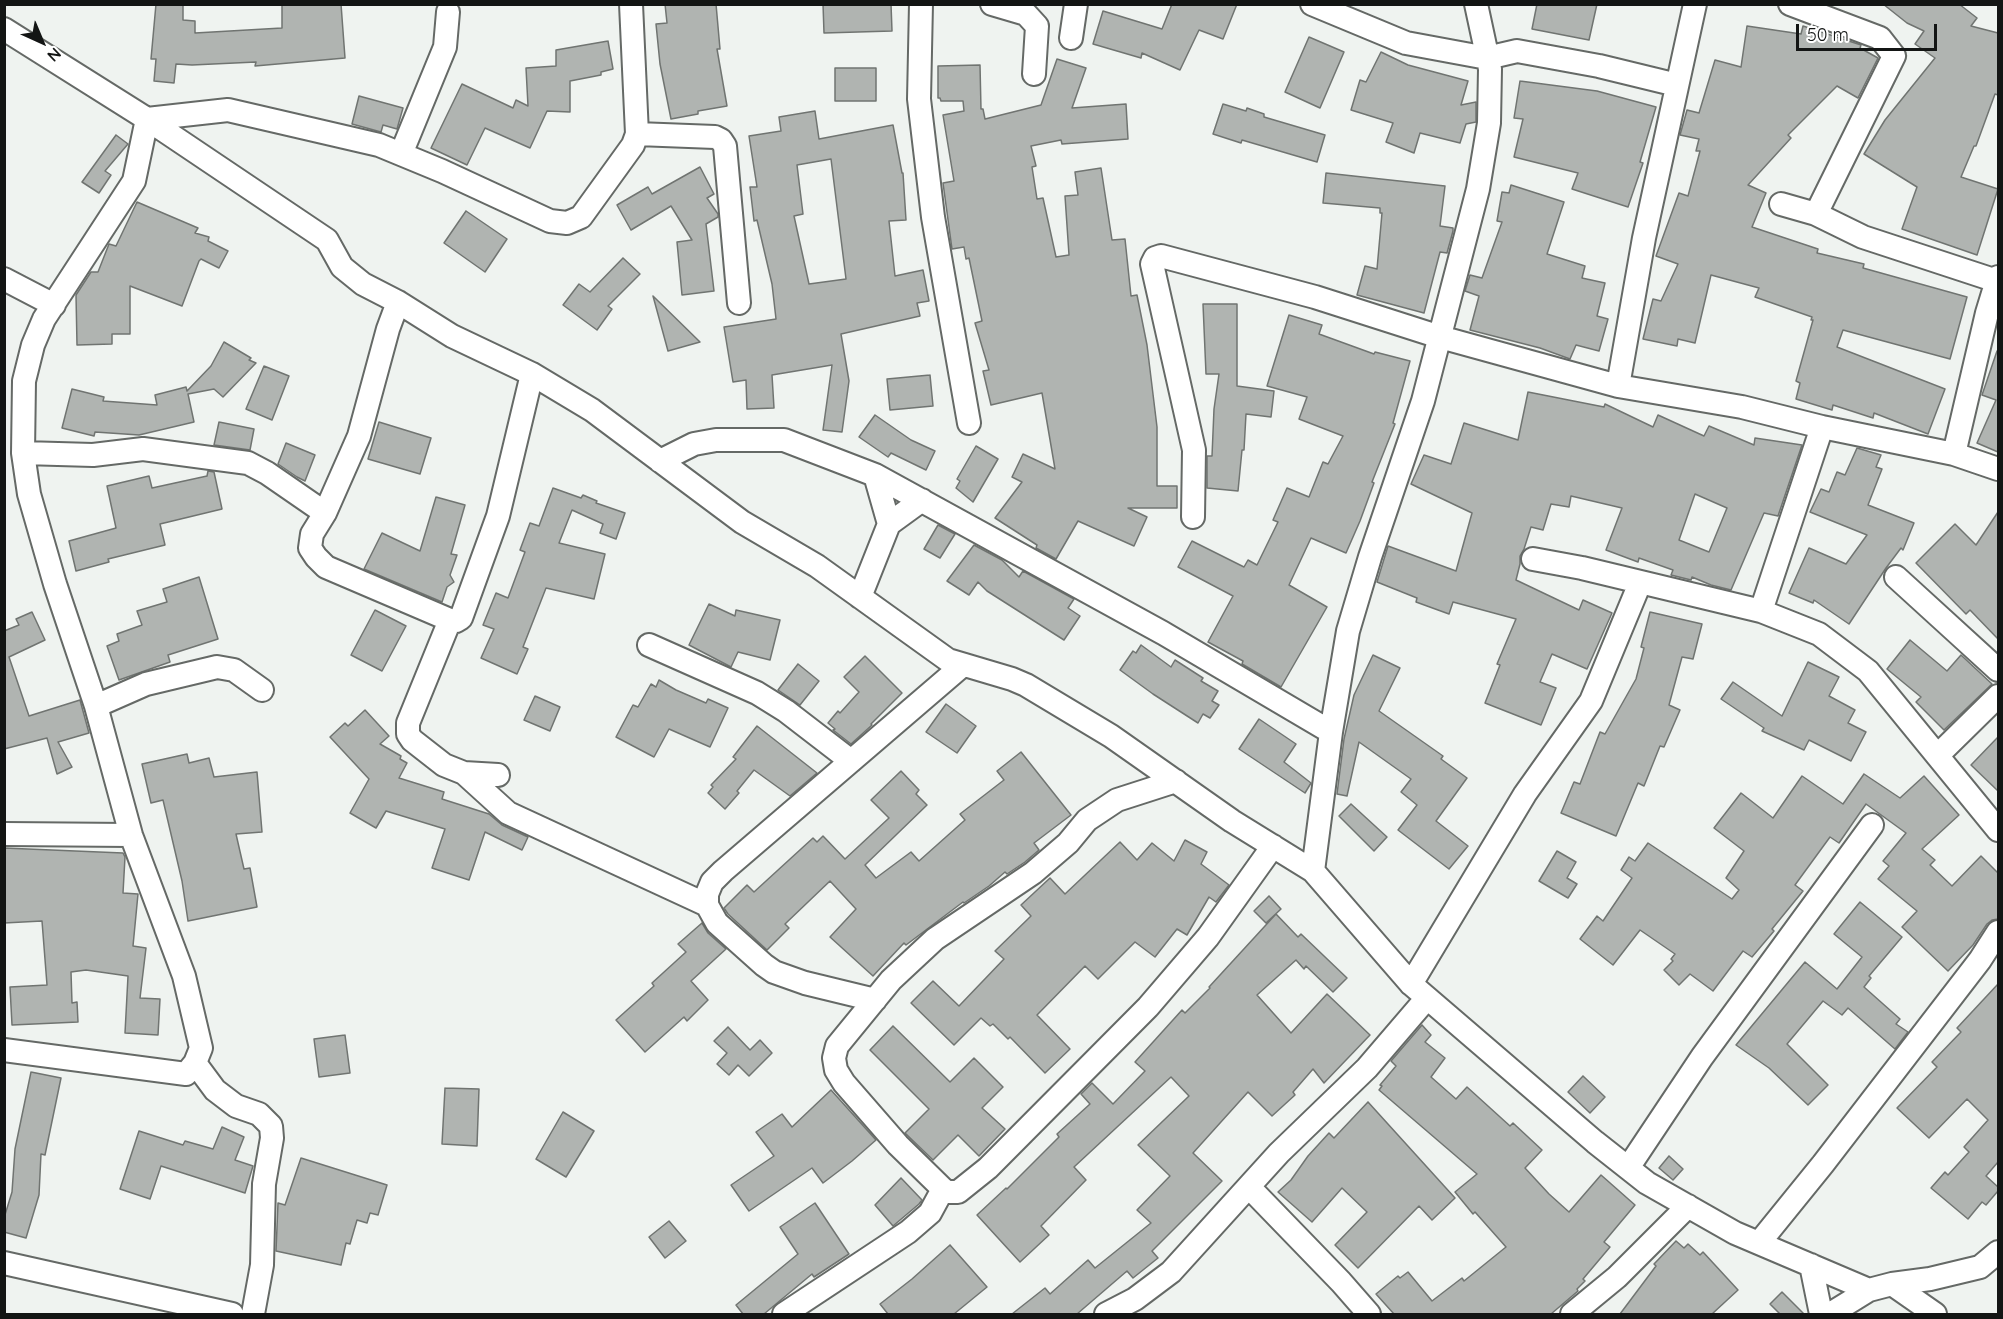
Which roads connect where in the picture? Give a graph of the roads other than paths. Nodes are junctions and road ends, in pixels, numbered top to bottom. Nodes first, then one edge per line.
1 (631, 4) edge
2 (921, 4) edge
3 (992, 4) edge
4 (1076, 4) edge
5 (1312, 4) edge
6 (1476, 4) edge
7 (1695, 4) edge
8 (1790, 4) edge
9 (448, 12) dead end
10 (4, 29) edge
11 (1071, 38) dead end
12 (1488, 58) junction
13 (1034, 74) dead end
14 (1677, 85) junction
15 (147, 119) junction
16 (637, 134) junction
17 (401, 154) junction
18 (1780, 204) dead end
19 (1816, 214) junction
20 (4, 279) edge
21 (1998, 279) edge
22 (398, 302) junction
23 (739, 303) dead end
24 (54, 305) junction
25 (1440, 337) junction
26 (532, 374) junction
27 (1618, 386) junction
28 (969, 423) dead end
29 (1822, 427) junction
30 (23, 453) junction
31 (1954, 454) junction
32 (660, 461) junction
33 (1998, 470) edge
34 (875, 475) junction
35 (922, 500) junction
36 (325, 513) junction
37 (1193, 517) dead end
38 (890, 524) junction
39 (1533, 559) dead end
40 (1896, 577) dead end
41 (1640, 583) junction
42 (860, 597) junction
43 (1761, 611) junction
44 (450, 620) junction
45 (648, 645) dead end
46 (935, 650) junction
47 (963, 665) junction
48 (1998, 670) edge
49 (941, 684) junction
50 (262, 690) dead end
51 (1998, 696) edge
52 (96, 706) junction
53 (1331, 732) junction
54 (1938, 754) junction
55 (850, 761) junction
56 (464, 773) junction
57 (498, 775) dead end
58 (1176, 782) junction
59 (1872, 825) dead end
60 (1998, 830) edge
61 (4, 834) edge
62 (131, 835) junction
63 (1273, 846) junction
64 (1313, 871) junction
65 (707, 905) junction
66 (1998, 932) edge
67 (1420, 991) junction
68 (874, 1000) junction
69 (6, 1046) edge
70 (195, 1063) junction
71 (1628, 1168) junction
72 (1249, 1187) junction
73 (943, 1189) junction
74 (1688, 1206) junction
75 (1758, 1243) junction
76 (1998, 1252) edge
77 (4, 1263) edge
78 (1810, 1265) junction
79 (1892, 1284) junction
80 (1869, 1290) junction
81 (1139, 1307) edge
82 (232, 1314) edge
83 (253, 1314) edge
84 (784, 1314) edge
85 (1106, 1314) edge
86 (1369, 1314) edge
87 (1572, 1314) edge
88 (1821, 1314) edge
89 (1830, 1314) edge
90 (1935, 1314) edge

1 - 16 street
2 - 28 street
3 - 13 street
4 - 11 street
5 - 12 street
6 - 12 street
7 - 14 street
8 - 19 street
9 - 17 street
10 - 15 street
12 - 14 street
12 - 25 street
14 - 27 street
15 - 17 street
15 - 22 street
15 - 24 street
16 - 17 street
16 - 23 street
18 - 19 street
19 - 21 street
20 - 24 street
21 - 31 street
22 - 26 street
22 - 36 street
24 - 30 street
25 - 27 street
25 - 37 street
25 - 53 street
26 - 32 street
26 - 44 street
27 - 29 street
29 - 31 street
29 - 43 street
30 - 36 street
30 - 52 street
31 - 33 street
32 - 34 street
32 - 42 street
34 - 35 street
34 - 38 street
35 - 38 street
35 - 53 street
36 - 44 street
38 - 42 street
39 - 41 street
40 - 48 street
41 - 43 street
41 - 67 street
42 - 46 street
43 - 54 street
44 - 56 street
45 - 55 street
46 - 47 street
46 - 49 street
47 - 49 street
47 - 58 street
49 - 55 street
50 - 52 street
51 - 54 street
52 - 62 street
53 - 64 street
54 - 60 street
55 - 65 street
56 - 57 street
56 - 65 street
58 - 63 street
58 - 68 street
59 - 71 street
61 - 62 street
62 - 70 street
63 - 64 street
63 - 73 street
64 - 67 street
65 - 68 street
66 - 75 street
67 - 71 street
67 - 72 street
68 - 73 street
69 - 70 street
70 - 83 street
71 - 74 street
72 - 81 street
72 - 86 street
73 - 84 street
74 - 75 street
74 - 87 street
75 - 78 street
76 - 79 street
77 - 82 street
78 - 80 street
78 - 88 street
79 - 80 street
79 - 90 street
80 - 89 street
81 - 85 street

